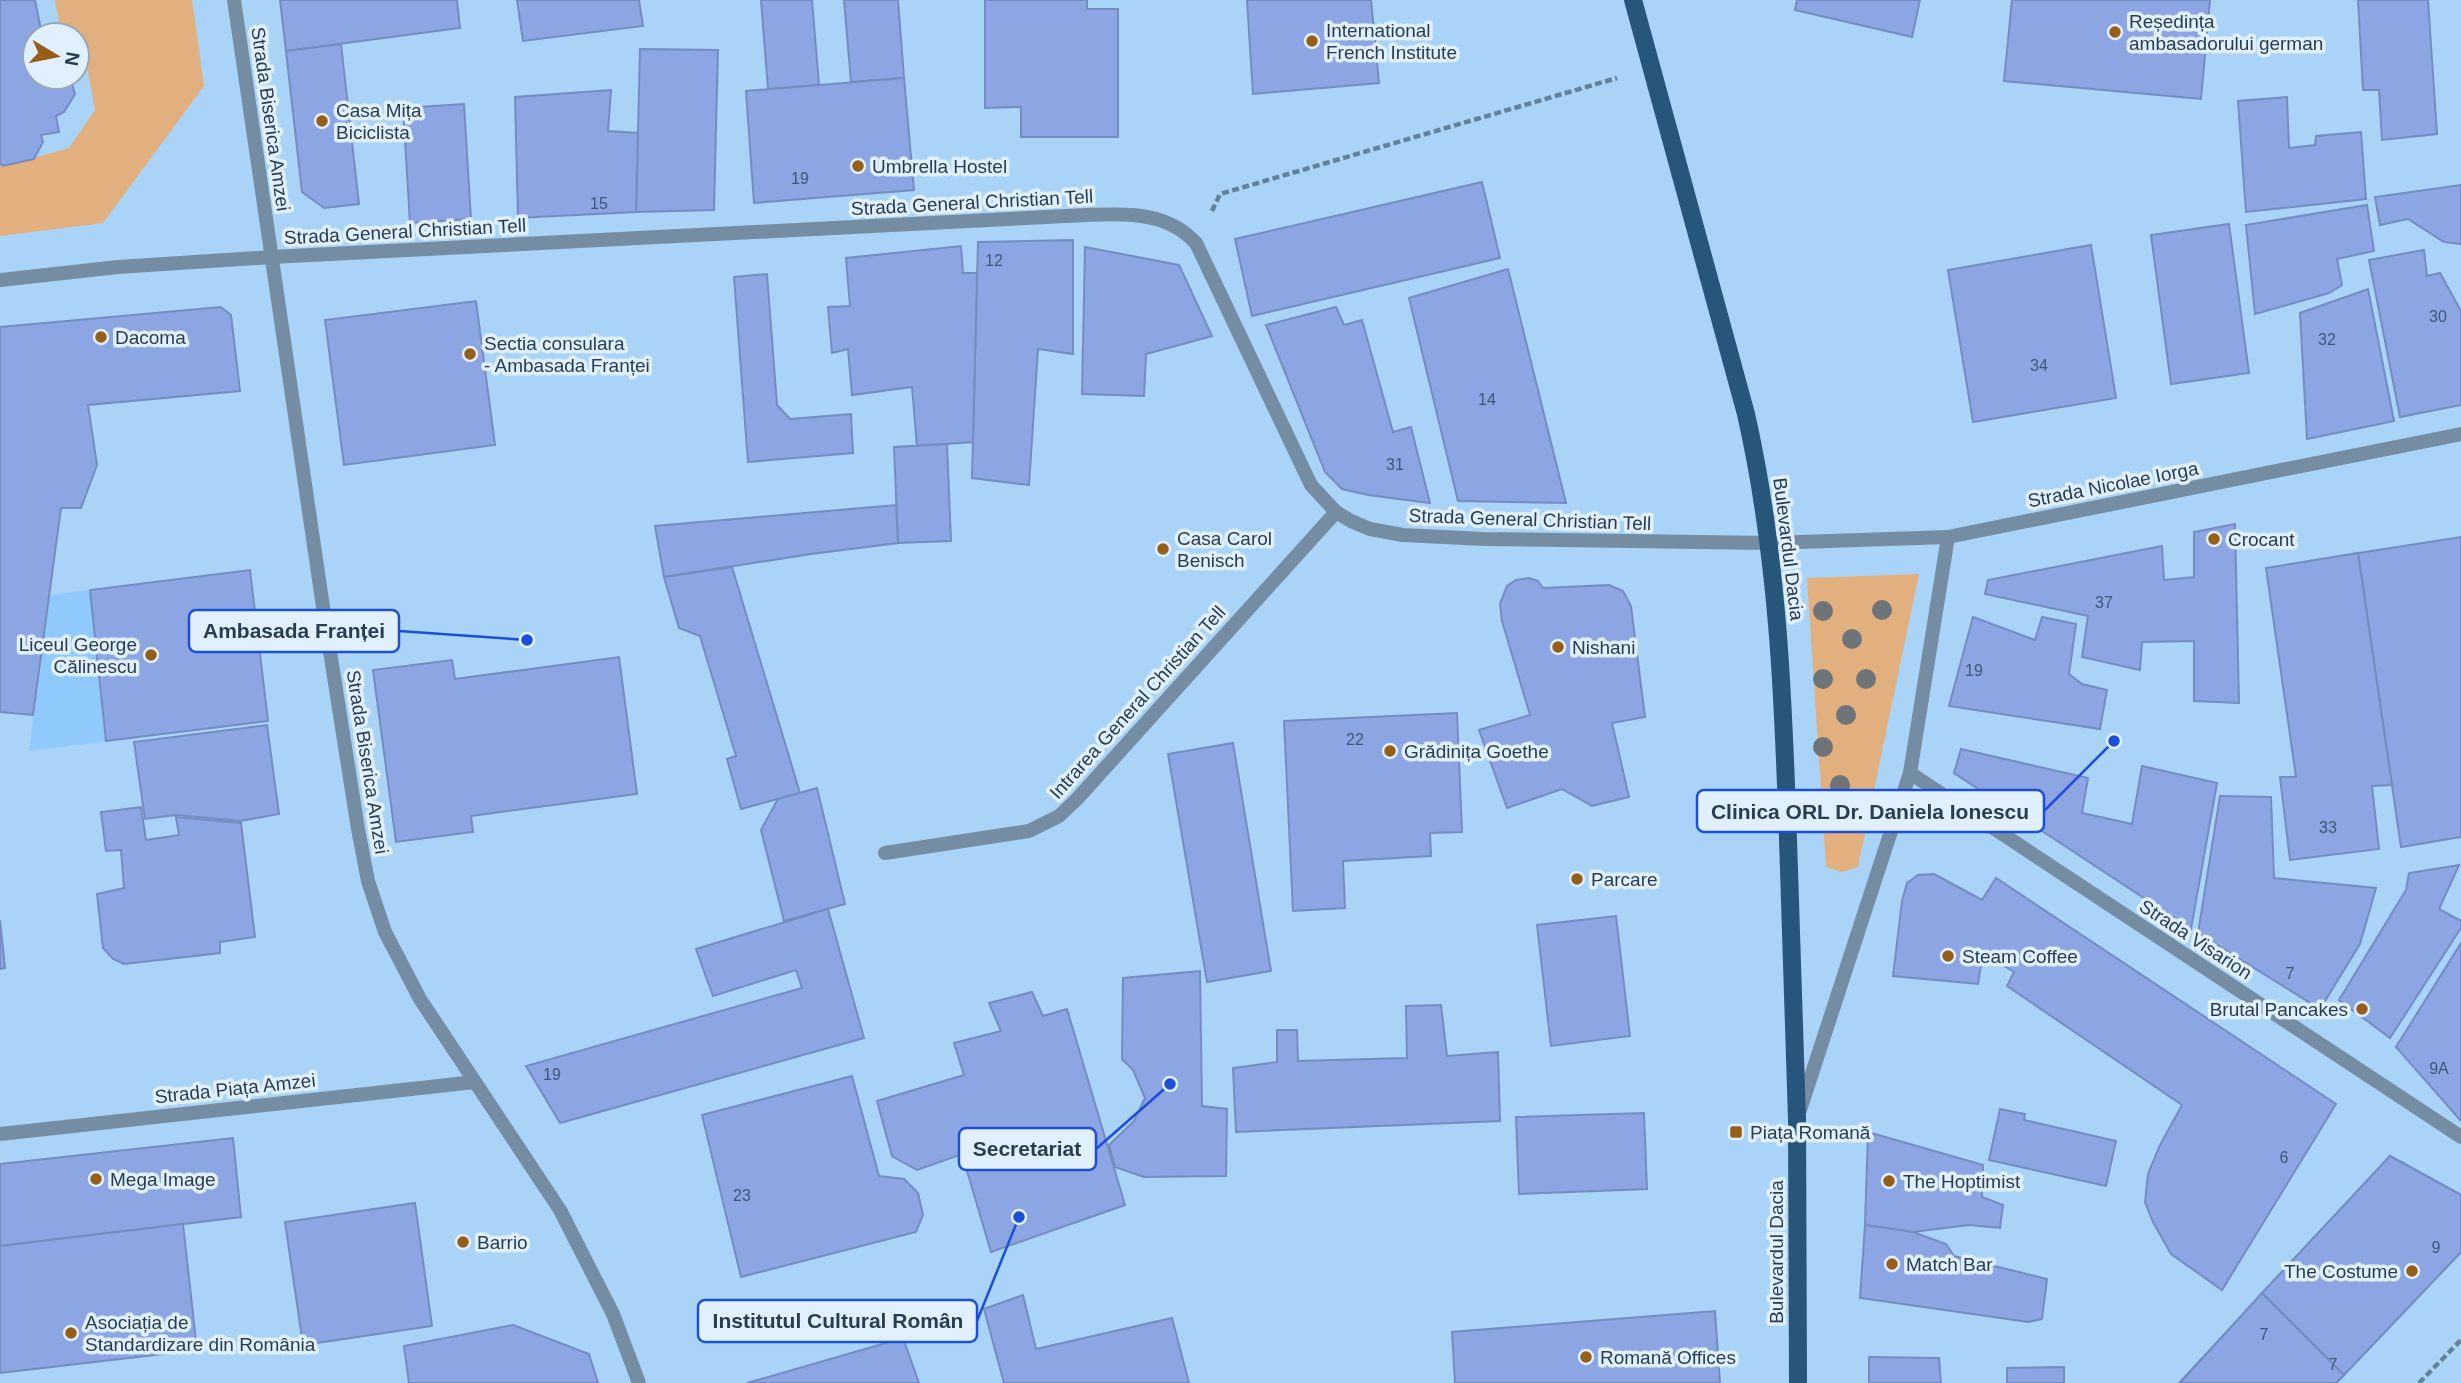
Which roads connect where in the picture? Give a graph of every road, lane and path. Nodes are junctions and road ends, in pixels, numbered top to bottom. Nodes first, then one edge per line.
1 (234, 0) edge
2 (1633, 0) edge
3 (1651, 68) junction
4 (1196, 243) junction
5 (272, 257) junction
6 (0, 280) edge
7 (2461, 434) edge
8 (1336, 512) junction
9 (1948, 537) junction
10 (1769, 542) junction
11 (1910, 773) junction
12 (884, 853) dead end
13 (475, 1082) junction
14 (1797, 1120) junction
15 (0, 1133) edge
16 (2461, 1137) edge
17 (2461, 1340) edge
18 (639, 1383) edge
19 (1798, 1383) edge
20 (2419, 1383) edge

1 - 5 street, Strada Biserica Amzei
2 - 3 main road, Bulevardul Dacia
3 - 4 path
3 - 10 main road, Bulevardul Dacia
4 - 5 street, Strada General Christian Tell
4 - 8 street, Strada General Christian Tell
5 - 6 street, Strada General Christian Tell
5 - 13 street, Strada Biserica Amzei
7 - 9 street, Strada Nicolae Iorga
8 - 10 street, Strada General Christian Tell
8 - 12 street, Intrarea General Christian Tell
9 - 10 street, Strada Nicolae Iorga
9 - 11 street, Bulevardul Dacia
10 - 14 main road, Bulevardul Dacia
11 - 14 street, Bulevardul Dacia
11 - 16 street, Strada Visarion
13 - 15 street, Strada Piața Amzei
13 - 18 street, Strada Biserica Amzei
14 - 19 main road, Bulevardul Dacia
17 - 20 path

